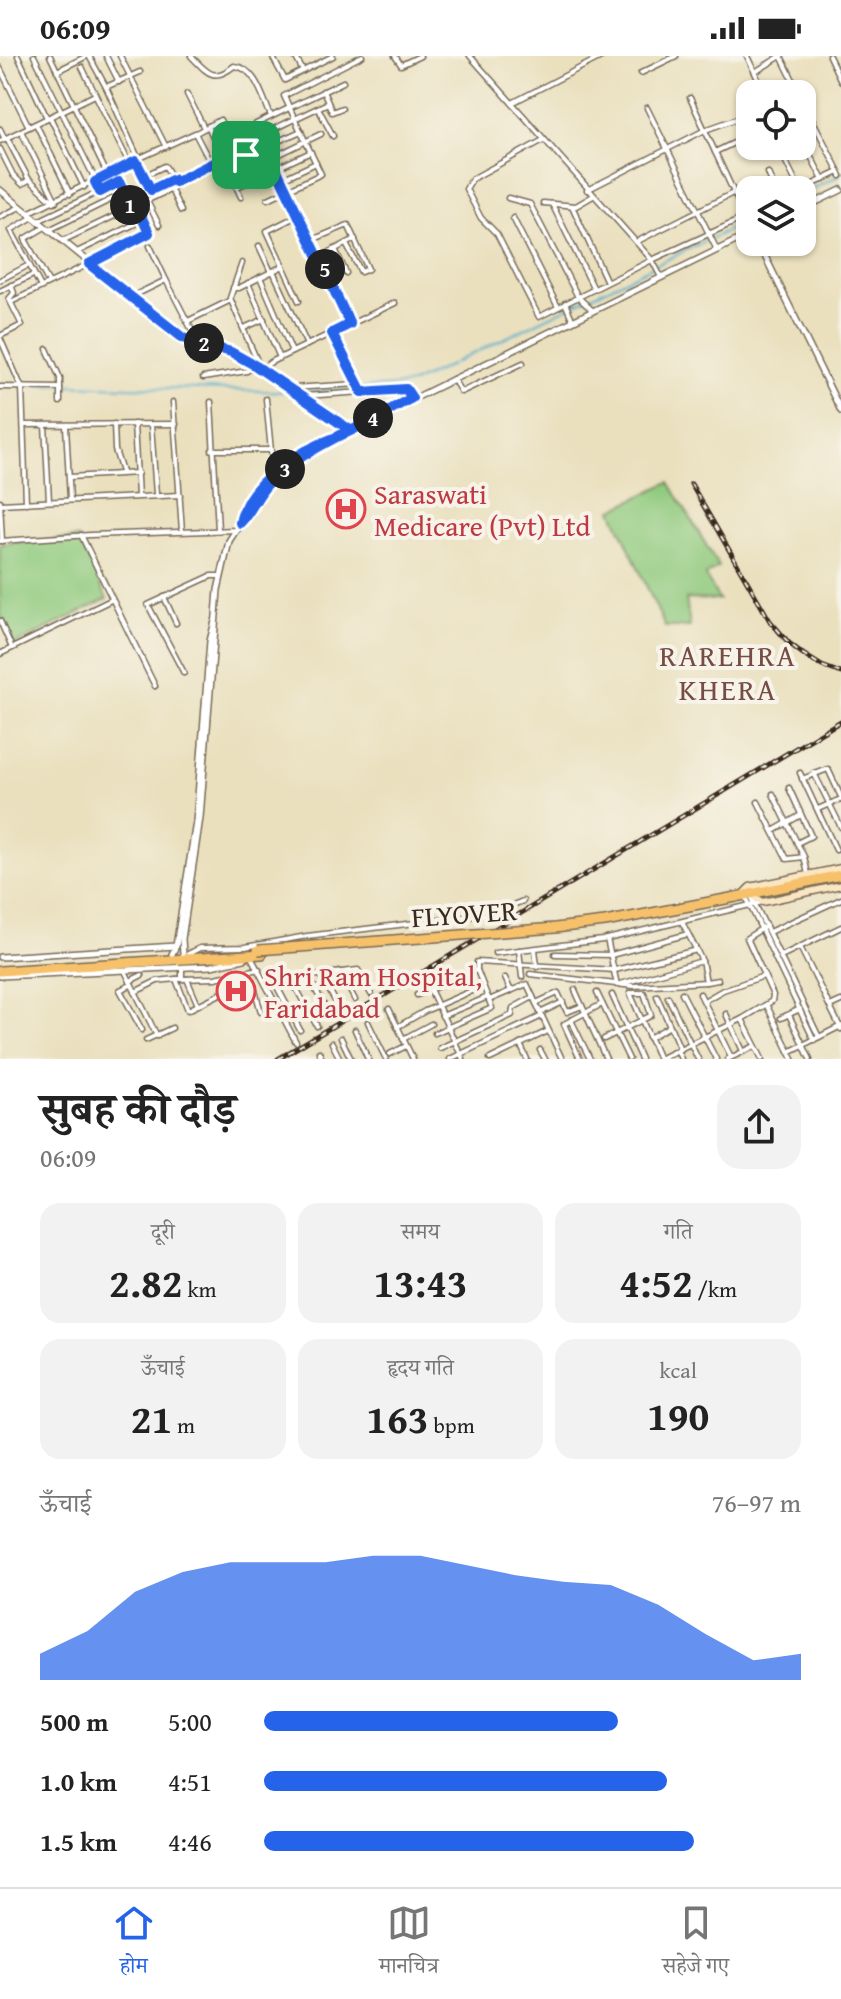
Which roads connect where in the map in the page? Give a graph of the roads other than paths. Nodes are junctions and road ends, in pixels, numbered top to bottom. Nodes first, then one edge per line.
1 (18, 56) edge
2 (34, 56) edge
3 (50, 56) edge
4 (88, 56) edge
5 (106, 56) edge
6 (120, 56) edge
7 (200, 56) edge
8 (272, 56) edge
9 (295, 56) edge
10 (318, 56) edge
11 (333, 56) edge
12 (362, 56) edge
13 (395, 56) edge
14 (420, 56) edge
15 (470, 56) edge
16 (603, 56) edge
17 (676, 56) edge
18 (747, 56) edge
19 (781, 56) edge
20 (829, 56) edge
21 (192, 58) edge
22 (321, 62) junction
23 (82, 67) dead end
24 (0, 68) edge
25 (57, 71) junction
26 (303, 71) junction
27 (140, 72) dead end
28 (755, 72) junction
29 (641, 73) dead end
30 (131, 77) junction
31 (759, 80) edge
32 (793, 80) edge
33 (841, 81) edge
34 (119, 82) junction
35 (343, 82) dead end
36 (106, 87) junction
37 (323, 91) junction
38 (187, 94) dead end
39 (96, 95) junction
40 (690, 98) dead end
41 (328, 103) junction
42 (512, 103) junction
43 (73, 106) junction
44 (289, 107) junction
45 (318, 108) junction
46 (342, 108) dead end
47 (647, 108) dead end
48 (61, 111) junction
49 (271, 116) junction
50 (49, 118) junction
51 (295, 119) junction
52 (736, 119) edge
53 (36, 124) junction
54 (29, 127) junction
55 (206, 127) junction
56 (816, 127) edge
57 (0, 129) edge
58 (705, 130) junction
59 (21, 131) junction
60 (301, 131) junction
61 (196, 133) junction
62 (321, 134) dead end
63 (261, 135) junction
64 (333, 136) dead end
65 (4, 139) edge
66 (545, 139) junction
67 (306, 141) junction
68 (736, 142) edge
69 (166, 147) junction
70 (266, 147) junction
71 (0, 149) edge
72 (666, 150) junction
73 (236, 151) junction
74 (311, 152) junction
75 (715, 152) junction
76 (243, 153) junction
77 (223, 158) junction
78 (271, 158) junction
79 (138, 160) junction
80 (813, 160) edge
81 (786, 162) dead end
82 (130, 163) junction
83 (316, 163) junction
84 (211, 164) junction
85 (249, 168) junction
86 (276, 169) junction
87 (115, 172) junction
88 (152, 172) dead end
89 (768, 173) dead end
90 (840, 173) edge
91 (108, 176) junction
92 (769, 176) edge
93 (793, 176) edge
94 (232, 177) junction
95 (255, 179) junction
96 (281, 179) junction
97 (29, 180) junction
98 (174, 180) junction
99 (823, 180) junction
100 (95, 182) junction
101 (119, 182) junction
102 (816, 184) edge
103 (84, 187) junction
104 (237, 187) junction
105 (151, 190) junction
106 (171, 190) junction
107 (587, 190) junction
108 (841, 190) edge
109 (287, 191) junction
110 (100, 192) junction
111 (1, 193) edge
112 (124, 193) junction
113 (733, 193) junction
114 (70, 194) junction
115 (593, 196) junction
116 (154, 197) junction
117 (241, 197) dead end
118 (508, 198) dead end
119 (268, 199) dead end
120 (736, 199) edge
121 (55, 201) junction
122 (147, 201) junction
123 (816, 202) edge
124 (543, 203) dead end
125 (552, 204) junction
126 (134, 206) junction
127 (572, 206) junction
128 (20, 207) junction
129 (697, 210) junction
130 (181, 211) dead end
131 (299, 215) junction
132 (0, 217) edge
133 (33, 217) junction
134 (513, 218) dead end
135 (143, 220) junction
136 (736, 221) edge
137 (159, 225) dead end
138 (47, 228) junction
139 (709, 233) junction
140 (355, 239) junction
141 (312, 240) junction
142 (62, 241) junction
143 (736, 241) edge
144 (635, 242) junction
145 (346, 244) junction
146 (150, 246) dead end
147 (259, 246) dead end
148 (335, 249) junction
149 (717, 250) junction
150 (75, 252) junction
151 (765, 256) edge
152 (320, 257) junction
153 (242, 263) dead end
154 (654, 263) junction
155 (89, 264) junction
156 (27, 266) junction
157 (283, 266) junction
158 (272, 271) junction
159 (346, 273) dead end
160 (33, 275) junction
161 (260, 277) junction
162 (661, 277) junction
163 (0, 280) edge
164 (166, 280) junction
165 (607, 282) junction
166 (49, 283) junction
167 (248, 283) junction
168 (11, 285) junction
169 (41, 287) junction
170 (233, 288) junction
171 (594, 289) junction
172 (0, 291) edge
173 (131, 297) junction
174 (580, 299) junction
175 (231, 300) junction
176 (299, 301) dead end
177 (11, 302) junction
178 (395, 303) dead end
179 (558, 307) junction
180 (567, 307) junction
181 (593, 311) junction
182 (265, 319) junction
183 (188, 321) junction
184 (573, 321) junction
185 (350, 324) junction
186 (244, 328) junction
187 (332, 333) junction
188 (0, 337) edge
189 (198, 342) junction
190 (307, 345) junction
191 (47, 349) dead end
192 (292, 352) junction
193 (280, 358) junction
194 (523, 363) dead end
195 (259, 368) junction
196 (203, 378) dead end
197 (453, 379) junction
198 (21, 385) junction
199 (60, 385) junction
200 (0, 387) edge
201 (360, 388) junction
202 (341, 389) junction
203 (296, 393) junction
204 (412, 398) junction
205 (266, 399) dead end
206 (60, 402) dead end
207 (173, 402) dead end
208 (211, 402) dead end
209 (841, 411) edge
210 (151, 423) junction
211 (114, 424) junction
212 (134, 424) junction
213 (176, 424) junction
214 (24, 425) junction
215 (45, 425) junction
216 (66, 425) junction
217 (350, 430) junction
218 (338, 436) junction
219 (212, 450) junction
220 (270, 450) junction
221 (123, 473) junction
222 (138, 473) junction
223 (273, 473) junction
224 (70, 477) junction
225 (156, 494) junction
226 (180, 495) junction
227 (138, 496) junction
228 (70, 499) junction
229 (49, 501) junction
230 (0, 503) edge
231 (26, 503) junction
232 (238, 526) junction
233 (218, 530) junction
234 (182, 531) junction
235 (81, 535) junction
236 (1, 541) edge
237 (221, 576) junction
238 (164, 597) junction
239 (111, 600) junction
240 (0, 621) edge
241 (176, 623) dead end
242 (12, 648) junction
243 (0, 654) edge
244 (184, 673) dead end
245 (155, 686) dead end
246 (814, 773) junction
247 (789, 788) dead end
248 (773, 794) dead end
249 (841, 798) edge
250 (758, 802) dead end
251 (830, 804) junction
252 (817, 810) junction
253 (801, 815) junction
254 (787, 823) junction
255 (841, 827) edge
256 (773, 831) junction
257 (797, 843) junction
258 (836, 850) edge
259 (804, 857) junction
260 (841, 868) edge
261 (808, 875) junction
262 (841, 880) edge
263 (841, 899) edge
264 (748, 900) junction
265 (523, 901) dead end
266 (682, 922) junction
267 (764, 927) junction
268 (841, 927) edge
269 (769, 932) junction
270 (688, 934) junction
271 (180, 936) junction
272 (607, 939) junction
273 (800, 947) junction
274 (535, 949) junction
275 (519, 950) junction
276 (697, 950) junction
277 (180, 952) junction
278 (495, 953) dead end
279 (257, 954) junction
280 (555, 954) dead end
281 (611, 955) junction
282 (781, 956) junction
283 (0, 957) edge
284 (702, 961) junction
285 (182, 965) junction
286 (521, 965) junction
287 (537, 967) junction
288 (123, 968) junction
289 (259, 969) junction
290 (477, 970) junction
291 (615, 970) junction
292 (0, 971) edge
293 (340, 972) junction
294 (530, 974) dead end
295 (142, 975) dead end
296 (321, 975) junction
297 (308, 976) junction
298 (764, 976) junction
299 (522, 977) dead end
300 (505, 978) dead end
301 (182, 979) junction
302 (291, 979) junction
303 (718, 980) dead end
304 (274, 981) junction
305 (706, 982) junction
306 (130, 983) junction
307 (266, 983) junction
308 (617, 985) junction
309 (483, 986) junction
310 (255, 989) junction
311 (430, 989) junction
312 (575, 990) dead end
313 (511, 991) junction
314 (135, 992) junction
315 (597, 993) dead end
316 (682, 993) dead end
317 (371, 994) dead end
318 (700, 994) dead end
319 (417, 995) dead end
320 (612, 995) dead end
321 (657, 996) dead end
322 (668, 997) dead end
323 (488, 999) junction
324 (355, 1000) dead end
325 (535, 1000) junction
326 (704, 1001) junction
327 (841, 1001) edge
328 (563, 1002) junction
329 (602, 1004) junction
330 (198, 1005) junction
331 (437, 1006) junction
332 (582, 1006) junction
333 (767, 1006) junction
334 (830, 1006) junction
335 (389, 1009) dead end
336 (800, 1009) junction
337 (340, 1010) dead end
338 (261, 1012) dead end
339 (585, 1014) junction
340 (726, 1014) dead end
341 (541, 1015) junction
342 (789, 1015) junction
343 (330, 1016) dead end
344 (442, 1016) junction
345 (781, 1018) dead end
346 (742, 1019) junction
347 (571, 1020) junction
348 (641, 1021) junction
349 (368, 1022) dead end
350 (431, 1024) dead end
351 (731, 1024) junction
352 (317, 1026) dead end
353 (670, 1026) junction
354 (397, 1027) junction
355 (627, 1027) junction
356 (841, 1027) edge
357 (172, 1028) dead end
358 (448, 1028) junction
359 (142, 1030) dead end
360 (300, 1030) dead end
361 (355, 1030) dead end
362 (718, 1030) junction
363 (548, 1031) junction
364 (435, 1033) dead end
365 (616, 1033) junction
366 (157, 1036) junction
367 (704, 1037) junction
368 (341, 1038) dead end
369 (649, 1038) junction
370 (816, 1038) junction
371 (403, 1039) junction
372 (604, 1039) dead end
373 (146, 1040) dead end
374 (454, 1041) junction
375 (296, 1042) dead end
376 (332, 1043) dead end
377 (520, 1044) junction
378 (690, 1044) junction
379 (755, 1045) junction
380 (804, 1045) junction
381 (407, 1046) junction
382 (440, 1048) dead end
383 (540, 1050) dead end
384 (679, 1050) junction
385 (743, 1051) junction
386 (319, 1052) dead end
387 (504, 1052) junction
388 (789, 1052) junction
389 (386, 1057) edge
390 (462, 1057) edge
391 (661, 1058) edge
392 (730, 1058) edge
393 (322, 1059) edge
394 (340, 1059) edge
395 (351, 1059) edge
396 (368, 1059) edge
397 (413, 1059) edge
398 (450, 1059) edge
399 (490, 1059) edge
400 (508, 1059) edge
401 (527, 1059) edge
402 (545, 1059) edge
403 (562, 1059) edge
404 (578, 1059) edge
405 (590, 1059) edge
406 (606, 1059) edge
407 (629, 1059) edge
408 (641, 1059) edge
409 (681, 1059) edge
410 (698, 1059) edge
411 (716, 1059) edge
412 (762, 1059) edge
413 (793, 1059) edge
414 (810, 1059) edge

1 - 50 street
2 - 48 street
3 - 25 street
4 - 25 street
4 - 36 street
5 - 34 street
6 - 30 street
7 - 21 street
8 - 26 street
9 - 26 street
10 - 22 street
11 - 22 street
12 - 44 street
13 - 14 street
15 - 42 street
16 - 42 street
17 - 29 street
18 - 28 street
19 - 28 street
19 - 32 street
20 - 33 street
21 - 49 street
22 - 26 street
23 - 39 street
24 - 54 street
25 - 43 street
27 - 30 street
28 - 31 street
30 - 34 street
30 - 69 street
34 - 36 street
35 - 37 street
36 - 79 street
37 - 41 street
37 - 44 street
38 - 55 street
39 - 43 street
39 - 82 street
40 - 58 street
41 - 45 street
41 - 46 street
42 - 66 street
43 - 48 street
43 - 91 street
44 - 49 street
44 - 51 street
45 - 51 street
45 - 64 street
47 - 72 street
48 - 50 street
48 - 100 street
49 - 63 street
50 - 53 street
50 - 103 street
51 - 60 street
51 - 63 street
52 - 58 street
53 - 54 street
53 - 114 street
54 - 59 street
55 - 61 street
55 - 73 street
55 - 77 street
56 - 90 street
57 - 65 street
58 - 72 street
58 - 75 street
59 - 65 street
59 - 121 street
60 - 67 street
60 - 70 street
61 - 69 street
61 - 84 street
62 - 67 street
63 - 70 street
65 - 97 street
66 - 107 street
66 - 179 street
67 - 74 street
67 - 78 street
68 - 75 street
69 - 79 street
70 - 76 street
70 - 78 street
71 - 97 street
72 - 107 street
72 - 129 street
73 - 76 street
73 - 77 street
74 - 83 street
74 - 86 street
75 - 113 street
76 - 85 street
77 - 84 street
77 - 94 street
78 - 85 street
78 - 86 street
79 - 82 street
79 - 105 street
80 - 99 street
81 - 93 street
82 - 87 street
83 - 96 street
83 - 109 street
84 - 98 street
85 - 94 street
85 - 95 street
86 - 95 street
86 - 96 street
87 - 91 street
87 - 101 street
88 - 98 street
89 - 92 street
90 - 99 street
91 - 100 street
94 - 104 street
95 - 104 street
96 - 109 street
97 - 121 street
98 - 105 street
98 - 106 street
99 - 102 street
100 - 103 street
100 - 110 street
101 - 110 street
101 - 112 street
103 - 114 street
104 - 117 street
105 - 116 street
106 - 116 street
106 - 130 street
107 - 115 street
108 - 123 street
109 - 119 street
109 - 131 street
110 - 133 street
111 - 128 street
112 - 126 street
112 - 138 street
113 - 120 street
113 - 129 street
114 - 121 street
115 - 127 street
115 - 144 street
116 - 122 street
118 - 174 street
121 - 133 street
122 - 126 street
122 - 137 street
124 - 125 street
125 - 127 street
125 - 171 street
126 - 135 street
126 - 142 street
127 - 165 street
128 - 132 street
128 - 133 street
129 - 139 street
129 - 144 street
131 - 141 street
131 - 157 street
133 - 138 street
133 - 156 street
134 - 179 street
135 - 150 street
135 - 155 street
136 - 139 street
138 - 142 street
138 - 166 street
139 - 149 street
139 - 154 street
140 - 141 street
140 - 145 street
140 - 145 street
141 - 152 street
142 - 150 street
143 - 149 street
144 - 154 street
145 - 148 street
146 - 164 street
147 - 158 street
148 - 152 street
148 - 159 street
149 - 162 street
150 - 155 street
151 - 209 street
152 - 185 street
153 - 170 street
154 - 162 street
154 - 165 street
155 - 166 street
155 - 173 street
156 - 160 street
156 - 163 street
157 - 158 street
157 - 176 street
158 - 161 street
158 - 190 street
160 - 168 street
160 - 169 street
161 - 167 street
161 - 192 street
162 - 181 street
164 - 173 street
164 - 183 street
165 - 171 street
166 - 169 street
167 - 170 street
167 - 182 street
168 - 172 street
168 - 177 street
169 - 177 street
170 - 175 street
171 - 174 street
173 - 189 street
174 - 180 street
174 - 181 street
175 - 183 street
175 - 186 street
177 - 188 street
178 - 185 street
179 - 180 street
180 - 184 street
181 - 184 street
182 - 186 street
182 - 193 street
183 - 189 street
184 - 197 street
185 - 187 street
186 - 195 street
187 - 190 street
187 - 201 street
188 - 198 street
189 - 195 street
190 - 192 street
191 - 199 street
192 - 193 street
193 - 195 street
194 - 197 street
195 - 196 street
195 - 203 street
197 - 204 street
198 - 199 street
198 - 200 street
198 - 214 street
199 - 206 street
201 - 202 street
201 - 202 street
201 - 204 street
202 - 203 street
202 - 203 street
203 - 217 street
204 - 217 street
205 - 220 street
207 - 213 street
208 - 219 street
210 - 212 street
210 - 213 street
210 - 225 street
211 - 212 street
211 - 216 street
211 - 221 street
212 - 222 street
213 - 226 street
214 - 215 street
214 - 231 street
215 - 216 street
215 - 229 street
216 - 224 street
217 - 218 street
218 - 223 street
218 - 232 street
219 - 220 street
219 - 233 street
220 - 223 street
221 - 222 street
221 - 224 street
222 - 227 street
223 - 232 street
224 - 228 street
225 - 226 street
225 - 227 street
226 - 234 street
227 - 228 street
228 - 229 street
229 - 231 street
230 - 231 street
230 - 236 street
232 - 233 street
232 - 237 street
233 - 234 street
234 - 235 street
235 - 236 street
235 - 239 street
237 - 238 street
237 - 271 street
238 - 241 street
238 - 244 street
239 - 242 street
239 - 245 street
240 - 242 street
242 - 243 street
246 - 249 street
246 - 251 street
246 - 252 street
247 - 253 street
248 - 254 street
249 - 251 street
250 - 256 street
251 - 252 street
251 - 255 street
252 - 258 street
253 - 254 street
253 - 257 street
254 - 256 street
254 - 257 street
256 - 259 street
257 - 259 street
259 - 261 street
260 - 261 main road
261 - 264 main road
262 - 264 highway, FLYOVER
262 - 264 main road
263 - 269 street
264 - 266 street
264 - 267 street
264 - 279 highway, FLYOVER, bridge
265 - 277 street
266 - 270 street
266 - 272 street
267 - 269 street
267 - 298 street
267 - 336 street
268 - 273 street
269 - 282 street
270 - 276 street
270 - 281 street
271 - 277 street
271 - 277 street
272 - 274 street
272 - 281 street
273 - 282 street
273 - 334 street
274 - 275 street
274 - 287 street
275 - 278 street
275 - 286 street
276 - 284 street
276 - 291 street
277 - 279 highway, FLYOVER
277 - 283 street
277 - 292 highway, FLYOVER
279 - 285 street
279 - 289 street
279 - 292 highway
280 - 281 street
281 - 291 street
282 - 370 street
284 - 305 street
284 - 308 street
285 - 288 street
285 - 301 street
286 - 287 street
286 - 290 street
286 - 299 street
287 - 291 street
288 - 292 street
288 - 306 street
289 - 301 street
289 - 307 street
290 - 309 street
290 - 311 street
291 - 308 street
293 - 296 street
293 - 317 street
293 - 324 street
294 - 308 street
295 - 306 street
296 - 297 street
296 - 337 street
297 - 302 street
297 - 343 street
298 - 326 street
298 - 333 street
300 - 313 street
301 - 314 street
301 - 330 street
301 - 330 street
302 - 304 street
302 - 352 street
303 - 305 street
304 - 307 street
304 - 360 street
305 - 308 street
306 - 314 street
306 - 359 street
307 - 310 street
307 - 375 street
309 - 323 street
309 - 331 street
310 - 330 street
310 - 338 street
311 - 319 street
311 - 331 street
312 - 332 street
313 - 323 street
313 - 325 street
314 - 366 street
315 - 329 street
316 - 367 street
318 - 326 street
320 - 355 street
321 - 353 street
322 - 378 street
323 - 344 street
323 - 358 street
325 - 328 street
325 - 341 street
325 - 374 street
326 - 362 street
327 - 334 street
328 - 332 street
328 - 341 street
329 - 339 street
329 - 365 street
331 - 344 street
331 - 354 street
332 - 339 street
333 - 346 street
333 - 388 street
334 - 356 street
335 - 354 street
336 - 342 street
336 - 370 street
339 - 347 street
339 - 406 street
340 - 351 street
341 - 363 street
341 - 390 street
342 - 345 street
342 - 380 street
344 - 358 street
346 - 351 street
346 - 379 street
347 - 404 street
347 - 405 street
348 - 348 street
348 - 355 street
348 - 369 street
349 - 389 street
350 - 371 street
351 - 362 street
351 - 385 street
353 - 369 street
353 - 384 street
354 - 371 street
355 - 365 street
355 - 408 street
356 - 370 street
357 - 366 street
358 - 364 street
358 - 374 street
361 - 396 street
362 - 367 street
362 - 392 street
363 - 377 street
363 - 403 street
365 - 372 street
365 - 407 street
366 - 373 street
367 - 378 street
367 - 411 street
368 - 395 street
369 - 391 street
370 - 380 street
371 - 381 street
374 - 382 street
374 - 390 street
376 - 394 street
377 - 387 street
377 - 401 street
378 - 384 street
378 - 410 street
379 - 385 street
379 - 412 street
380 - 388 street
380 - 414 street
381 - 389 street
381 - 397 street
383 - 402 street
384 - 391 street
384 - 409 street
385 - 392 street
386 - 393 street
387 - 399 street
387 - 400 street
388 - 413 street
390 - 398 street

